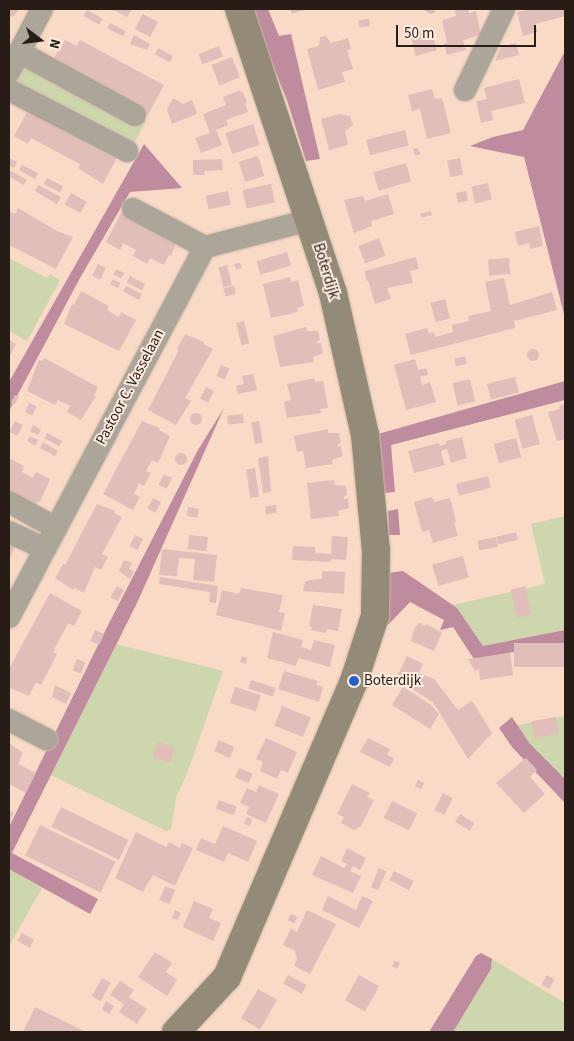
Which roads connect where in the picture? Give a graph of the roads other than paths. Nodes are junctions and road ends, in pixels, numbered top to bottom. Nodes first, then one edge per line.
1 (42, 9) edge
2 (239, 9) edge
3 (504, 9) edge
4 (14, 62) edge
5 (9, 90) edge
6 (465, 90) dead end
7 (135, 115) dead end
8 (127, 151) dead end
9 (133, 209) dead end
10 (310, 220) junction
11 (206, 247) junction
12 (9, 502) edge
13 (56, 528) junction
14 (9, 532) edge
15 (45, 549) junction
16 (9, 617) edge
17 (9, 720) edge
18 (46, 739) dead end
19 (176, 1032) edge

1 - 4 street
2 - 10 street, Boterdijk
3 - 6 street
4 - 7 street
5 - 8 street
9 - 11 street
10 - 11 street
10 - 19 street, Boterdijk
11 - 13 street, Pastoor C. Vasselaan
12 - 13 street
13 - 15 street, Pastoor C. Vasselaan
14 - 15 street
15 - 16 street, Pastoor C. Vasselaan
17 - 18 street

